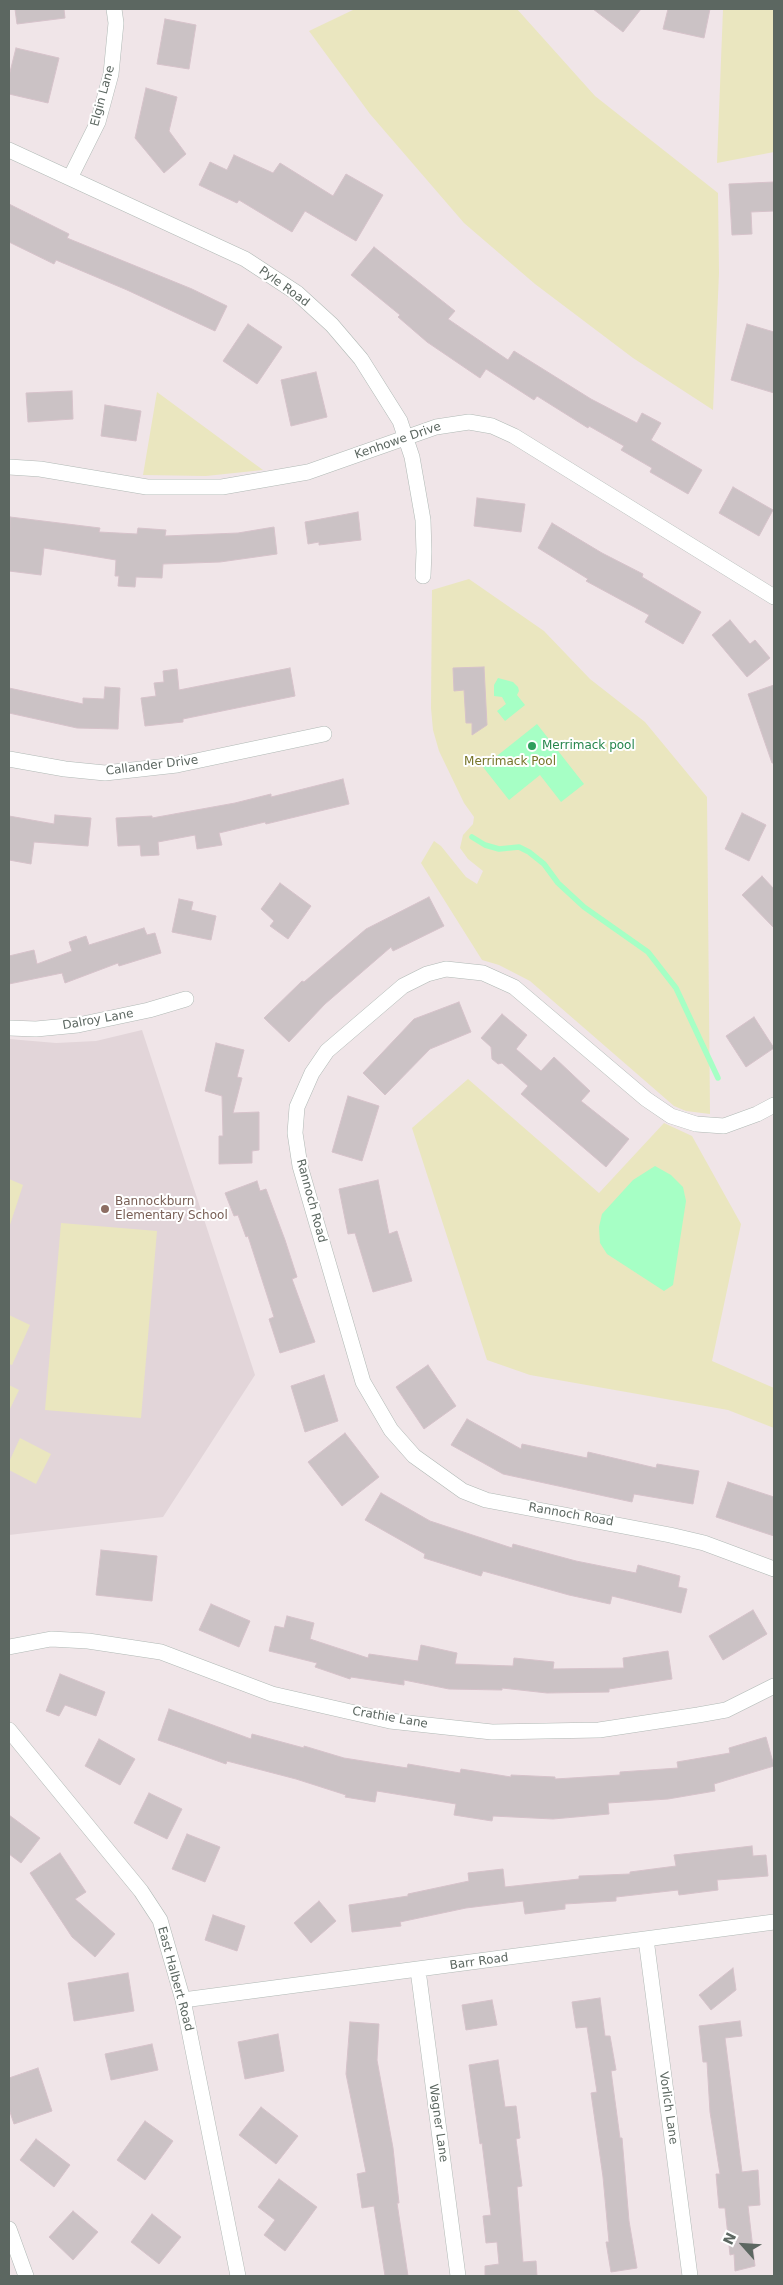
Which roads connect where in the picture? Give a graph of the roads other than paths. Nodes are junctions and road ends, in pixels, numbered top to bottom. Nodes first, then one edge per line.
1 (114, 9) edge
2 (9, 150) edge
3 (70, 178) junction
4 (406, 439) junction
5 (9, 467) edge
6 (423, 576) dead end
7 (774, 597) edge
8 (324, 734) dead end
9 (9, 758) edge
10 (186, 999) dead end
11 (9, 1028) edge
12 (774, 1105) edge
13 (774, 1569) edge
14 (9, 1647) edge
15 (774, 1686) edge
16 (9, 1730) edge
17 (774, 1922) edge
18 (646, 1939) junction
19 (418, 1970) junction
20 (184, 2000) junction
21 (9, 2229) edge
22 (26, 2276) edge
23 (238, 2276) edge
24 (458, 2276) edge
25 (690, 2276) edge

1 - 3 street, Elgin Lane
2 - 3 street, Pyle Road
3 - 4 street, Pyle Road
4 - 5 street, Kenhowe Drive
4 - 6 street, Pyle Road
4 - 7 street, Kenhowe Drive
8 - 9 street, Callander Drive
10 - 11 street, Dalroy Lane
12 - 13 street, Rannoch Road
14 - 15 street, Crathie Lane
16 - 20 street, East Halbert Road
17 - 18 street, Barr Road
18 - 19 street, Barr Road
18 - 25 street, Vorlich Lane
19 - 20 street, Barr Road
19 - 24 street, Wagner Lane
20 - 23 street, East Halbert Road
21 - 22 street

